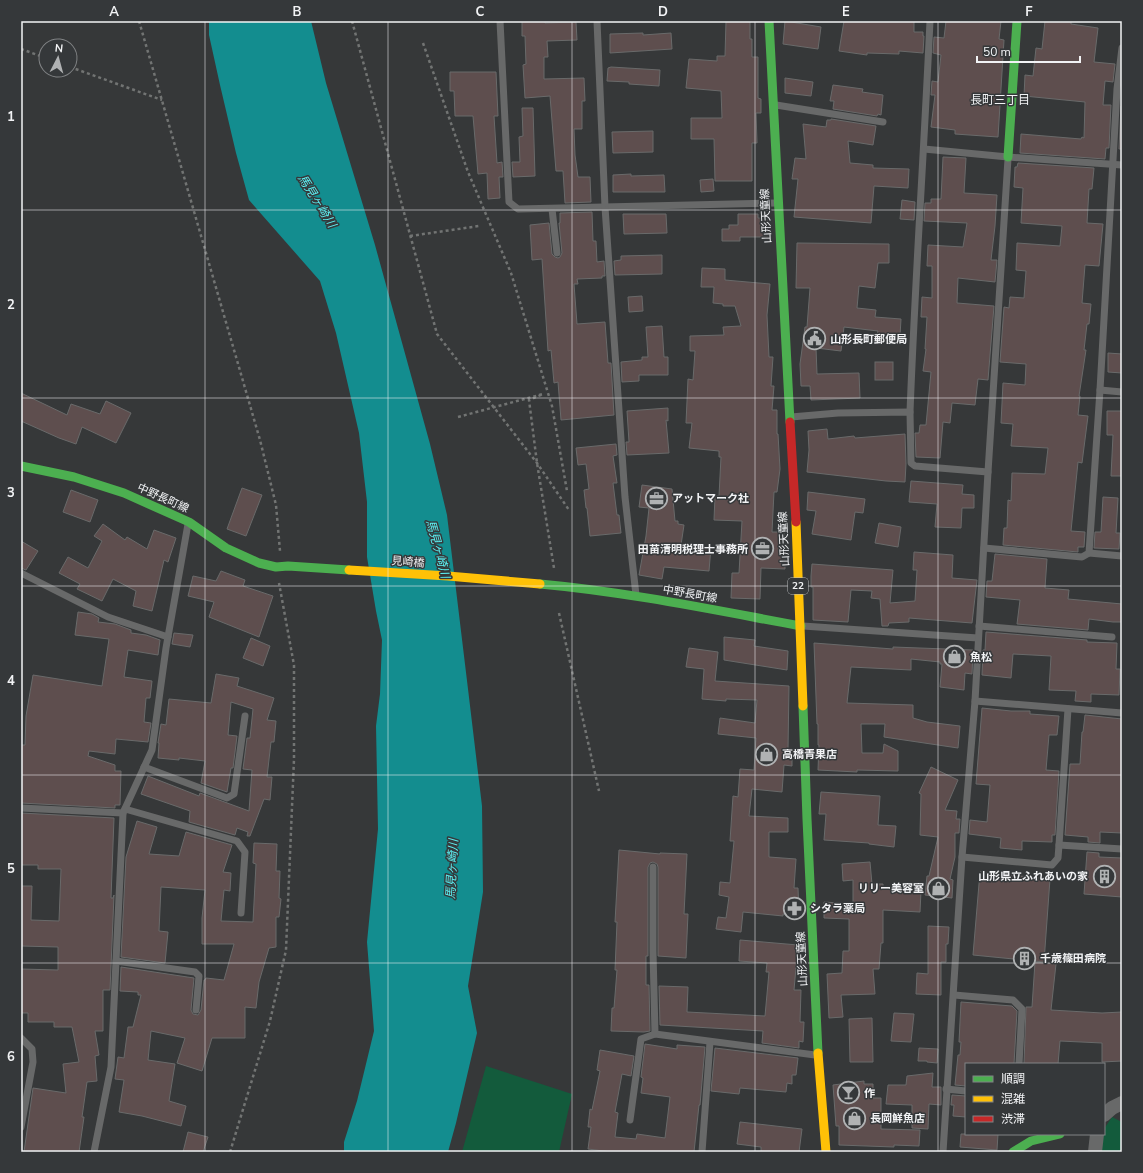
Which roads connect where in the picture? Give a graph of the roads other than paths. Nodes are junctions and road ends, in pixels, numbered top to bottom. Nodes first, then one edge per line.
1 (500, 21) edge
2 (597, 21) edge
3 (769, 21) edge
4 (930, 21) edge
5 (1017, 21) edge
6 (1122, 48) edge
7 (773, 105) junction
8 (883, 122) dead end
9 (924, 149) junction
10 (1008, 157) junction
11 (1113, 165) junction
12 (1122, 165) edge
13 (777, 203) junction
14 (605, 207) junction
15 (552, 209) junction
16 (556, 253) dead end
17 (1100, 390) junction
18 (1122, 392) edge
19 (910, 412) junction
20 (789, 417) junction
21 (21, 466) edge
22 (988, 472) junction
23 (189, 522) junction
24 (984, 548) junction
25 (1089, 553) junction
26 (1122, 556) edge
27 (288, 566) joint
28 (21, 573) edge
29 (574, 587) joint
30 (636, 596) junction
31 (800, 626) junction
32 (979, 626) junction
33 (168, 637) junction
34 (1112, 637) dead end
35 (978, 638) junction
36 (975, 701) junction
37 (1068, 709) junction
38 (1122, 713) edge
39 (246, 716) dead end
40 (144, 766) junction
41 (21, 808) edge
42 (124, 811) junction
43 (1059, 845) junction
44 (1122, 849) edge
45 (962, 857) junction
46 (653, 867) dead end
47 (241, 912) dead end
48 (116, 961) junction
49 (954, 995) junction
50 (196, 1010) dead end
51 (655, 1034) junction
52 (21, 1038) edge
53 (710, 1042) junction
54 (818, 1055) junction
55 (1019, 1063) edge
56 (946, 1089) junction
57 (965, 1091) edge
58 (1122, 1102) edge
59 (1105, 1114) edge
60 (630, 1120) dead end
61 (21, 1127) edge
62 (1056, 1135) edge
63 (1097, 1135) edge
64 (94, 1152) edge
65 (702, 1152) edge
66 (826, 1152) edge
67 (943, 1152) edge
68 (1013, 1152) edge
69 (1095, 1152) edge

1 - 15 lane
2 - 14 lane
3 - 7 main road, 山形天童線 / 22
4 - 9 lane
5 - 10 main road
6 - 11 lane
7 - 8 lane
7 - 13 main road, 山形天童線 / 22
9 - 10 lane
9 - 19 lane
10 - 11 lane
10 - 22 lane
11 - 12 lane
11 - 17 lane
13 - 14 lane
13 - 20 main road, 山形天童線 / 22
14 - 15 lane
14 - 30 lane
15 - 16 lane
17 - 18 lane
17 - 25 lane
19 - 20 lane
19 - 22 lane
20 - 31 main road, 山形天童線 / 22
21 - 23 main road, 中野長町線
22 - 24 lane
23 - 27 main road, 中野長町線
23 - 33 lane
24 - 25 lane
24 - 32 lane
25 - 26 lane
27 - 29 main road, 見崎橋
28 - 33 lane
29 - 30 main road, 中野長町線
30 - 31 main road, 中野長町線
31 - 35 lane
31 - 54 main road, 山形天童線 / 22
32 - 34 lane
32 - 35 lane
33 - 40 lane
35 - 36 lane
36 - 37 lane
36 - 45 lane
37 - 38 lane
37 - 43 lane
39 - 40 lane
40 - 42 lane
41 - 42 lane
42 - 47 lane
42 - 48 lane
43 - 44 lane
43 - 45 lane
45 - 49 lane
46 - 51 lane
48 - 50 lane
48 - 64 lane
49 - 55 lane
49 - 56 lane
51 - 53 lane
51 - 60 lane
52 - 61 lane
53 - 54 lane
53 - 65 lane
54 - 66 main road, 山形天童線 / 22
56 - 57 lane
56 - 67 lane
58 - 59 street
62 - 68 main road
63 - 69 street

